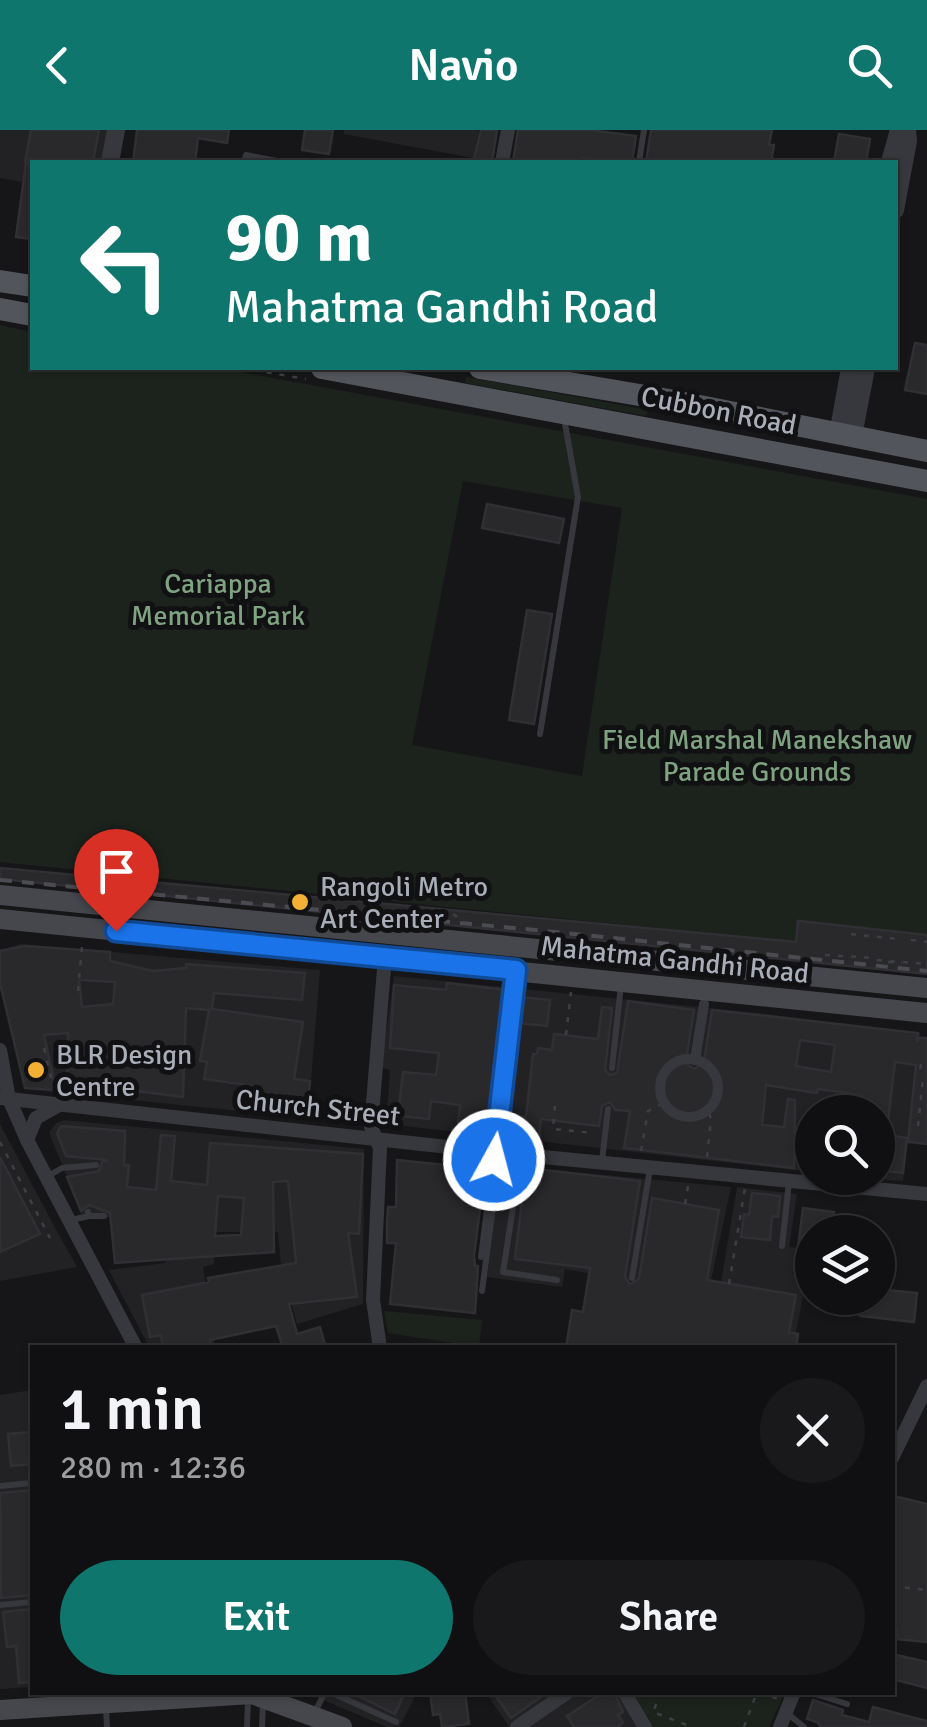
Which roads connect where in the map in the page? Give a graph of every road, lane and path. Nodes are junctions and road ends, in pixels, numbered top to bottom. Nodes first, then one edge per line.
1 (116, 130) edge
2 (508, 130) edge
3 (644, 130) edge
4 (903, 130) edge
5 (110, 160) edge
6 (245, 160) edge
7 (272, 160) edge
8 (502, 160) edge
9 (639, 160) edge
10 (891, 160) edge
11 (898, 194) edge
12 (0, 280) edge
13 (30, 286) edge
14 (0, 309) edge
15 (30, 315) edge
16 (346, 370) edge
17 (503, 370) edge
18 (850, 370) edge
19 (866, 370) edge
20 (562, 375) edge
21 (442, 378) edge
22 (862, 392) junction
23 (669, 400) junction
24 (563, 412) junction
25 (663, 430) junction
26 (845, 435) junction
27 (889, 444) junction
28 (927, 451) edge
29 (927, 480) edge
30 (540, 734) dead end
31 (0, 895) edge
32 (0, 920) edge
33 (851, 934) dead end
34 (897, 939) dead end
35 (910, 940) dead end
36 (927, 942) edge
37 (82, 946) dead end
38 (826, 955) dead end
39 (384, 957) junction
40 (927, 964) edge
41 (516, 970) junction
42 (622, 980) junction
43 (927, 988) edge
44 (78, 990) dead end
45 (571, 991) dead end
46 (704, 1004) dead end
47 (927, 1013) edge
48 (566, 1035) dead end
49 (44, 1048) dead end
50 (0, 1050) edge
51 (695, 1060) junction
52 (921, 1064) dead end
53 (612, 1068) dead end
54 (927, 1070) edge
55 (927, 1079) edge
56 (5, 1098) edge
57 (58, 1099) junction
58 (664, 1103) junction
59 (556, 1106) dead end
60 (608, 1109) dead end
61 (708, 1110) junction
62 (918, 1126) dead end
63 (605, 1135) junction
64 (376, 1138) junction
65 (27, 1140) junction
66 (0, 1142) edge
67 (16, 1152) dead end
68 (498, 1152) junction
69 (522, 1155) junction
70 (8, 1156) junction
71 (602, 1162) junction
72 (644, 1164) junction
73 (96, 1165) dead end
74 (705, 1174) junction
75 (47, 1176) junction
76 (746, 1177) junction
77 (789, 1181) junction
78 (795, 1181) edge
79 (895, 1190) edge
80 (687, 1193) dead end
81 (927, 1194) edge
82 (684, 1204) dead end
83 (104, 1216) dead end
84 (70, 1220) junction
85 (50, 1238) dead end
86 (782, 1246) dead end
87 (481, 1257) dead end
88 (632, 1278) dead end
89 (557, 1280) dead end
90 (729, 1284) dead end
91 (482, 1291) dead end
92 (134, 1345) edge
93 (380, 1345) edge
94 (927, 1386) edge
95 (895, 1452) edge
96 (30, 1484) edge
97 (0, 1486) edge
98 (895, 1585) edge
99 (927, 1590) edge
100 (30, 1602) edge
101 (0, 1605) edge
102 (233, 1695) edge
103 (254, 1695) edge
104 (254, 1695) edge
105 (257, 1695) edge
106 (325, 1695) edge
107 (334, 1695) edge
108 (564, 1695) edge
109 (626, 1695) edge
110 (660, 1695) edge
111 (761, 1695) edge
112 (765, 1695) edge
113 (818, 1695) edge
114 (106, 1701) junction
115 (847, 1704) dead end
116 (787, 1709) edge
117 (0, 1710) edge
118 (314, 1716) junction
119 (396, 1722) dead end
120 (107, 1727) edge
121 (248, 1727) edge
122 (262, 1727) edge
123 (341, 1727) edge
124 (517, 1727) edge
125 (645, 1727) edge
126 (692, 1727) edge
127 (744, 1727) edge
128 (804, 1727) edge

1 - 5 street
2 - 8 street
3 - 9 lane
4 - 10 street
4 - 11 street
6 - 7 lane
12 - 13 main road
14 - 15 main road
16 - 21 main road, Cubbon Road
17 - 20 main road, Cubbon Road
18 - 26 street
19 - 22 street
20 - 23 main road, Cubbon Road
21 - 24 main road, Cubbon Road
22 - 26 street
22 - 27 street
23 - 25 main road
23 - 26 main road, Cubbon Road
24 - 25 main road, Cubbon Road
24 - 30 lane
25 - 29 main road, Cubbon Road
26 - 27 main road, Cubbon Road
27 - 28 main road, Cubbon Road
31 - 43 main road, Mahatma Gandhi Road
32 - 39 main road, Mahatma Gandhi Road
33 - 34 path
35 - 36 path
37 - 44 path
38 - 40 path
39 - 41 main road, Mahatma Gandhi Road
39 - 64 street
41 - 42 main road, Mahatma Gandhi Road
41 - 68 lane
42 - 47 main road, Mahatma Gandhi Road
42 - 53 lane
45 - 48 path
46 - 51 street
49 - 57 path
50 - 56 street
51 - 58 street
51 - 61 street
52 - 54 path
55 - 62 path
56 - 57 street, Church Street
56 - 65 street
57 - 64 street, Church Street
57 - 65 street
58 - 61 street
58 - 72 path
59 - 63 path
60 - 63 lane
61 - 74 path
63 - 71 lane
64 - 68 street, Church Street
64 - 93 street
65 - 75 street
66 - 70 path
67 - 70 path
68 - 69 street, Church Street
68 - 87 lane
68 - 91 lane
69 - 71 street, Church Street
69 - 89 lane
70 - 85 path
71 - 72 street, Church Street
72 - 74 street, Church Street
72 - 88 lane
73 - 75 lane
74 - 76 street, Church Street
75 - 84 street
76 - 77 street, Church Street
76 - 90 path
77 - 78 street, Church Street
77 - 86 lane
79 - 81 street, Church Street
80 - 82 path
83 - 84 lane
84 - 92 street
94 - 95 street
96 - 97 lane
98 - 99 path
100 - 101 lane
102 - 114 main road
103 - 121 lane
104 - 122 lane
105 - 118 main road
106 - 118 lane
107 - 119 lane
108 - 124 street
109 - 125 street
110 - 126 path
111 - 127 path
112 - 116 path
113 - 115 lane
114 - 117 main road
114 - 120 lane
116 - 128 lane
118 - 123 main road

